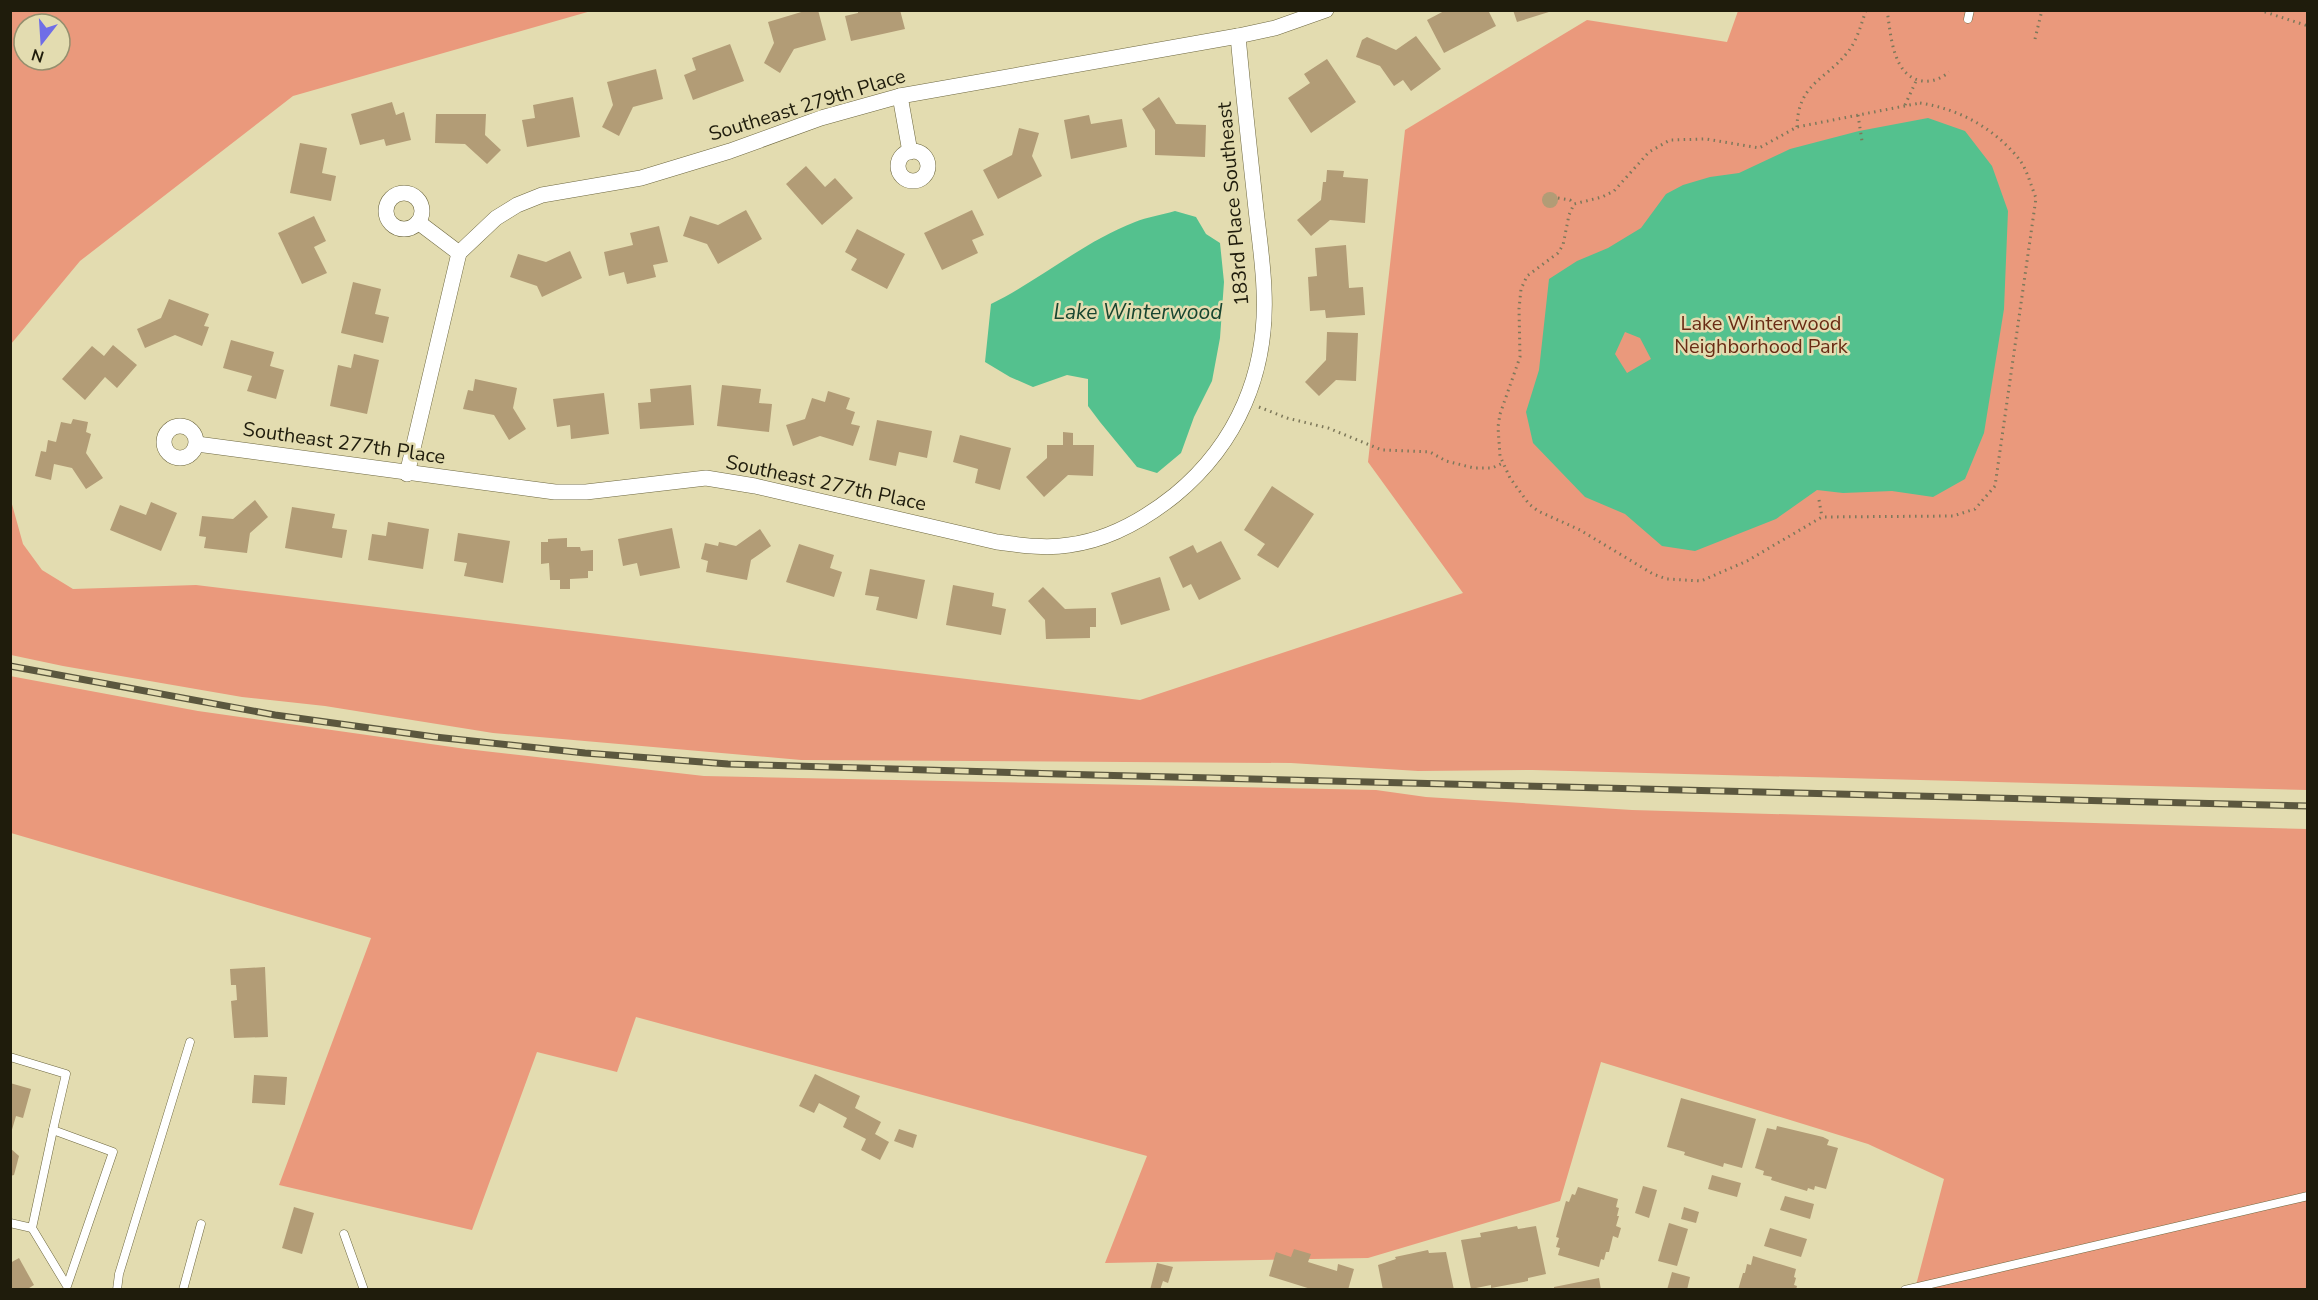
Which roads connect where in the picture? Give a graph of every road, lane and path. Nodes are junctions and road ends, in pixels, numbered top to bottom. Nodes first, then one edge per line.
1 (1326, 10) edge
2 (1866, 10) edge
3 (1887, 10) edge
4 (2042, 10) edge
5 (2259, 10) edge
6 (2307, 26) edge
7 (1238, 36) junction
8 (2035, 39) dead end
9 (1949, 72) dead end
10 (1917, 79) junction
11 (900, 96) junction
12 (1905, 106) junction
13 (1858, 115) junction
14 (1797, 127) junction
15 (1862, 141) dead end
16 (910, 152) dead end
17 (1558, 198) dead end
18 (1574, 204) junction
19 (418, 222) dead end
20 (459, 253) junction
21 (1246, 402) junction
22 (196, 444) dead end
23 (1503, 463) junction
24 (407, 474) junction
25 (1819, 500) dead end
26 (1822, 517) junction
27 (1123, 529) joint
28 (190, 1041) dead end
29 (10, 1057) edge
30 (53, 1130) junction
31 (2307, 1196) edge
32 (10, 1223) edge
33 (201, 1224) dead end
34 (33, 1228) junction
35 (344, 1234) dead end
36 (67, 1288) edge
37 (117, 1290) edge
38 (183, 1290) edge
39 (364, 1290) edge
40 (1905, 1290) edge

1 - 7 street, Southeast 279th Place
2 - 14 path
3 - 10 path
4 - 8 path
5 - 6 path
7 - 11 street, Southeast 279th Place
7 - 21 street, 183rd Place Southeast
9 - 10 path
10 - 12 path
11 - 16 street
11 - 20 street, Southeast 279th Place
12 - 13 path
12 - 26 path
13 - 14 path
13 - 15 path
14 - 18 path
17 - 18 path
18 - 23 path
19 - 20 street
20 - 24 street
21 - 23 path
21 - 27 street, 183rd Place Southeast
22 - 24 street, Southeast 277th Place
23 - 26 path
24 - 27 street, Southeast 277th Place
25 - 26 path
28 - 37 lane
29 - 30 lane
30 - 34 lane
30 - 36 lane
31 - 40 lane
32 - 34 lane
33 - 38 lane
34 - 36 lane
35 - 39 lane

